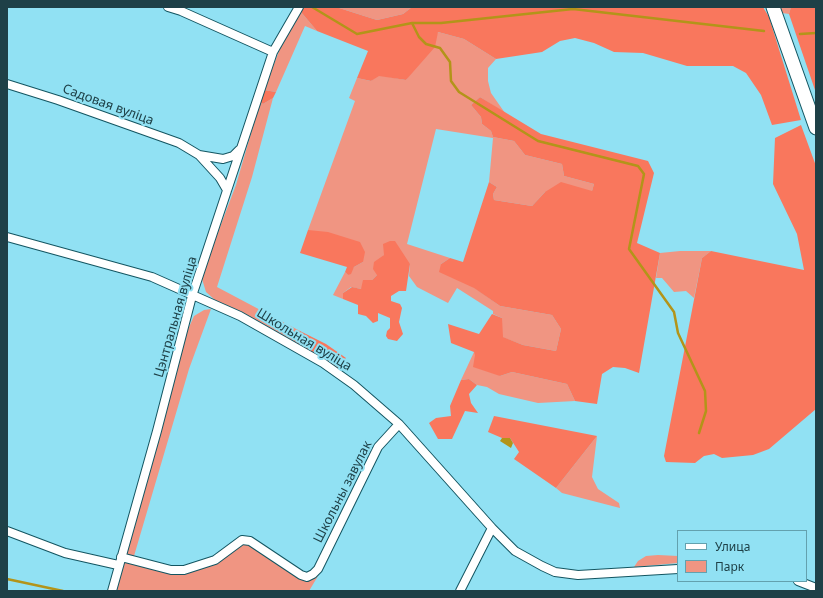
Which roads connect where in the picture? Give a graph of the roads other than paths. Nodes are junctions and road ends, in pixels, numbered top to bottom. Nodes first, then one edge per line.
1 (168, 7) edge
2 (299, 7) edge
3 (773, 7) edge
4 (273, 52) junction
5 (7, 84) edge
6 (816, 128) edge
7 (240, 150) junction
8 (199, 155) junction
9 (227, 190) junction
10 (7, 237) edge
11 (192, 296) junction
12 (399, 424) junction
13 (492, 528) junction
14 (7, 531) edge
15 (121, 557) junction
16 (118, 565) junction
17 (677, 569) edge
18 (801, 582) edge
19 (816, 588) edge
20 (112, 591) edge
21 (460, 591) edge

1 - 4 street
2 - 4 street, Цэнтральная вуліца
3 - 6 main road
4 - 7 street, Цэнтральная вуліца
5 - 8 street, Садовая вуліца
7 - 8 street, Садовая вуліца
7 - 9 street, Цэнтральная вуліца
8 - 9 street, Садовая вуліца
9 - 11 street, Цэнтральная вуліца
10 - 11 street, Школьная вуліца
11 - 12 street, Школьная вуліца
11 - 15 street, Цэнтральная вуліца
12 - 13 street, Школьная вуліца
12 - 15 street, Школьны завулак
13 - 17 street, Школьная вуліца
13 - 21 street
14 - 16 street
15 - 16 street, Цэнтральная вуліца
16 - 20 street, Цэнтральная вуліца
18 - 19 street

